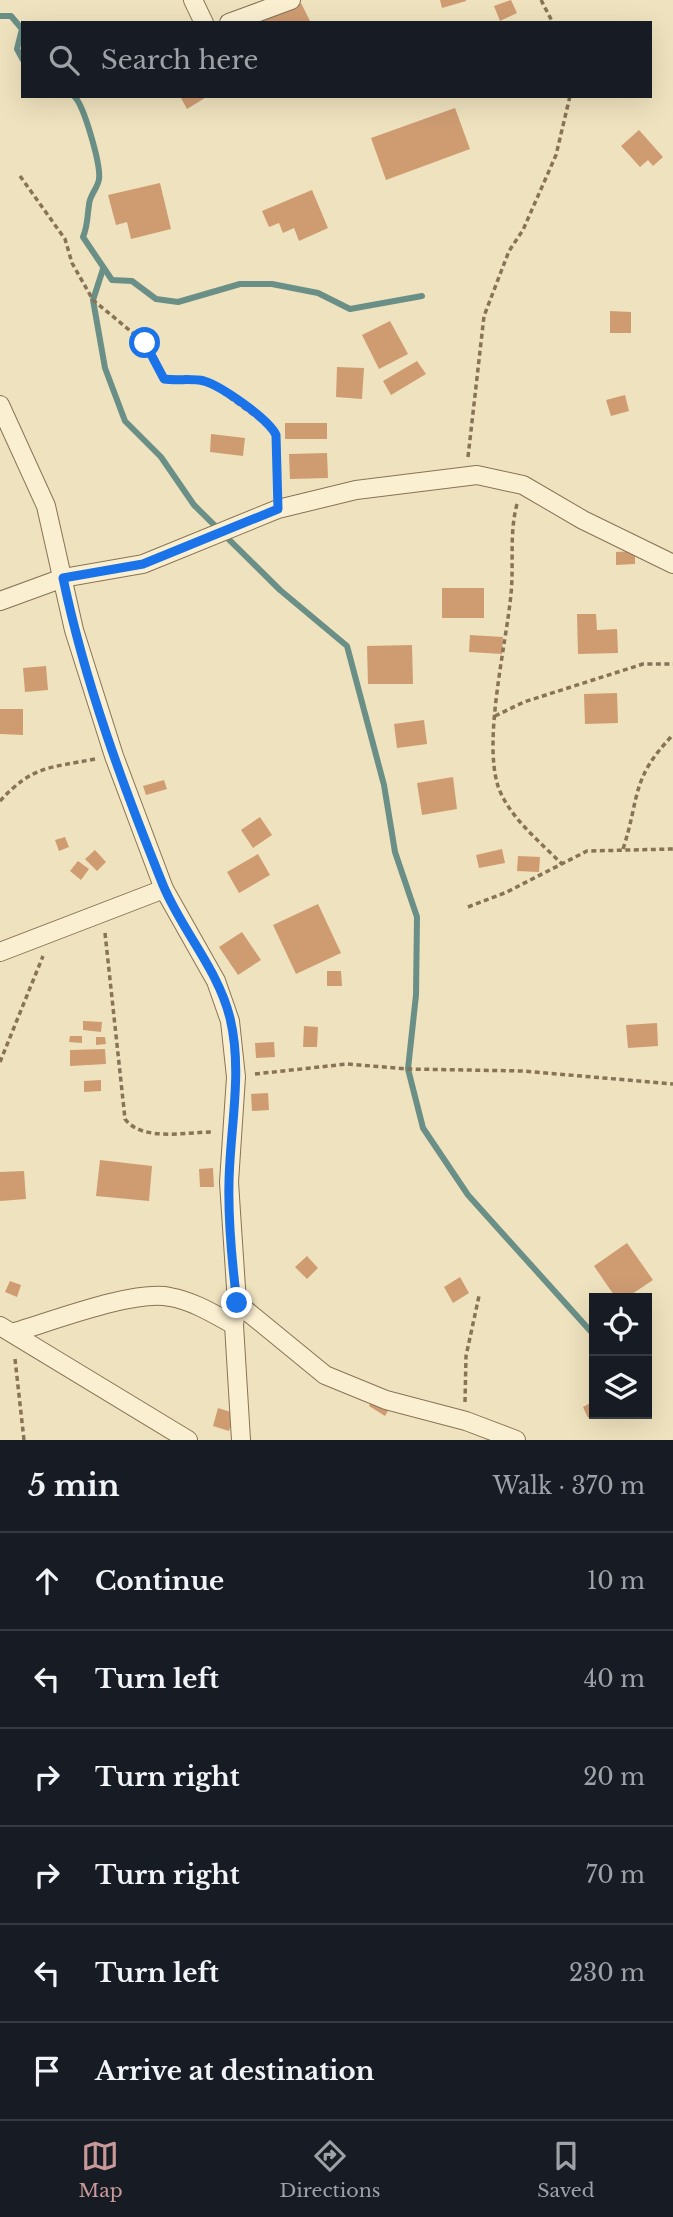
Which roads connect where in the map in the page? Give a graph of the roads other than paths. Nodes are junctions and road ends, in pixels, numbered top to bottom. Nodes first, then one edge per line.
1 (193, 0) edge
2 (291, 0) edge
3 (203, 21) edge
4 (234, 21) edge
5 (0, 405) edge
6 (673, 564) edge
7 (63, 578) junction
8 (0, 601) edge
9 (164, 888) junction
10 (0, 952) edge
11 (237, 1303) junction
12 (234, 1325) junction
13 (6, 1329) edge
14 (188, 1440) edge
15 (241, 1440) edge
16 (516, 1440) edge

1 - 3 street
2 - 4 street
5 - 7 street
6 - 7 street
7 - 8 street
7 - 9 street
9 - 10 street
9 - 11 street
11 - 12 street
11 - 16 street
12 - 13 street
12 - 15 street
13 - 14 street

